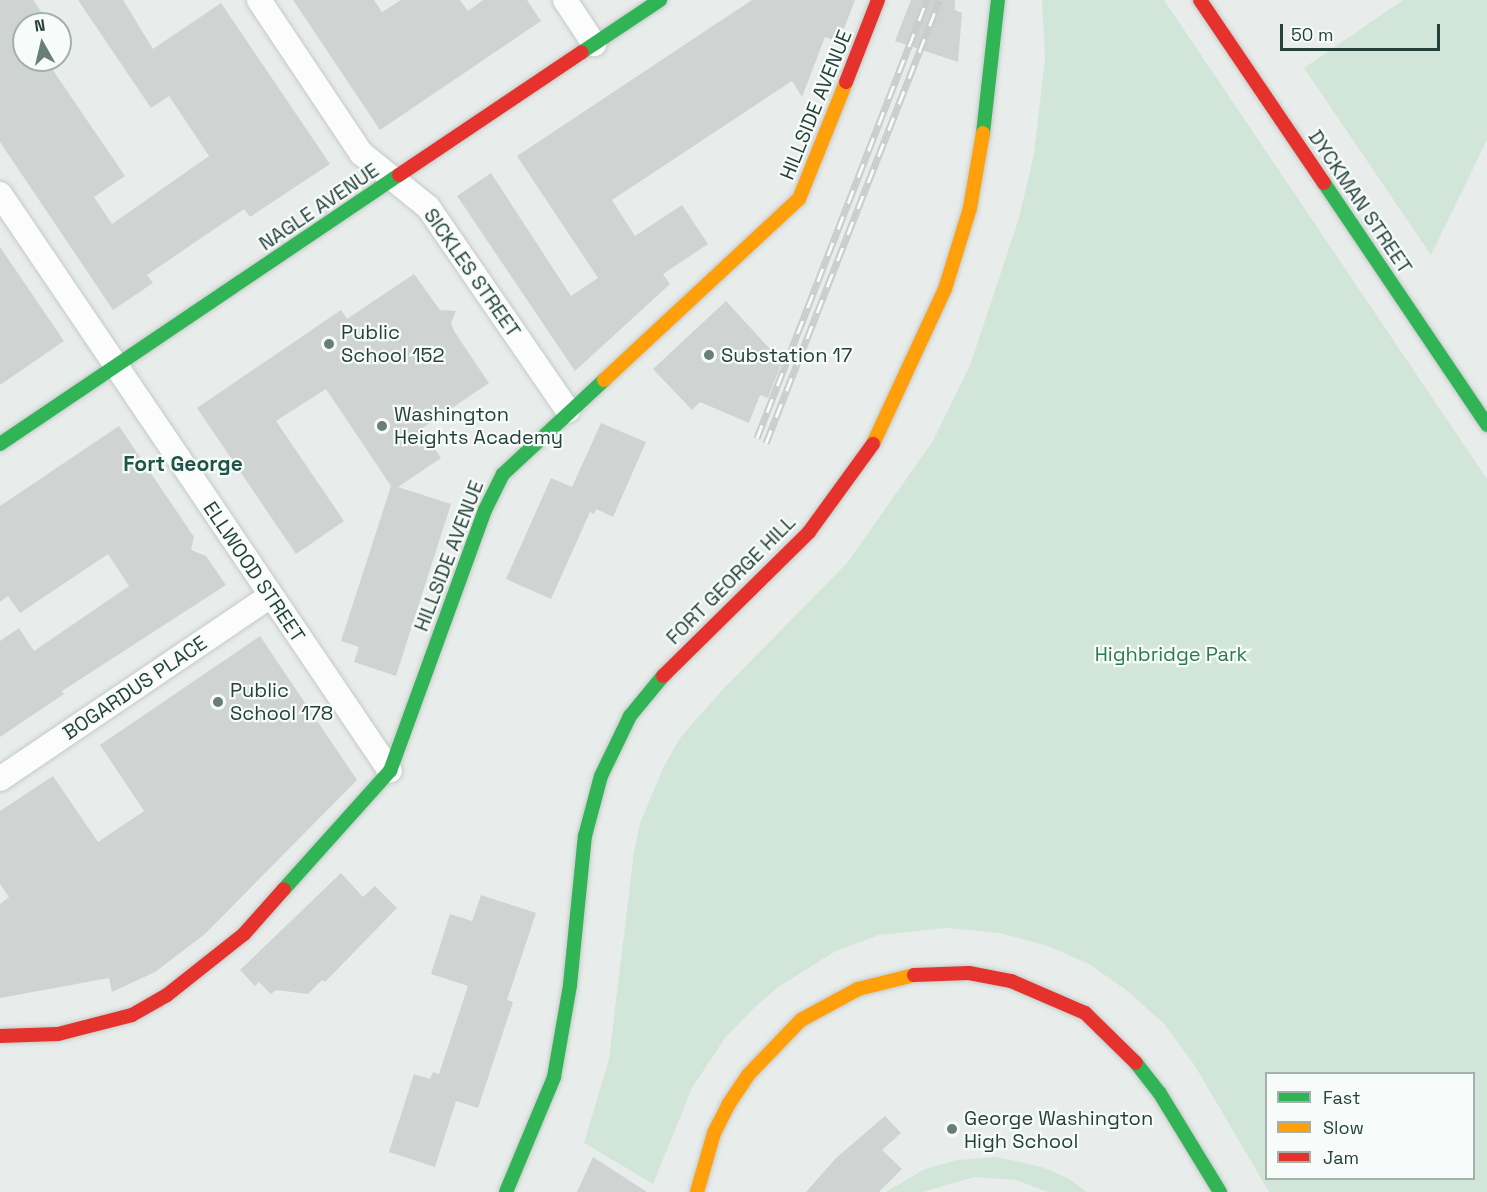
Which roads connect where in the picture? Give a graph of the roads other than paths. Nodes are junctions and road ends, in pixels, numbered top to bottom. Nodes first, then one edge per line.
1 (259, 0) edge
2 (565, 0) edge
3 (660, 0) edge
4 (878, 0) edge
5 (998, 0) edge
6 (1200, 0) edge
7 (594, 44) junction
8 (396, 179) junction
9 (0, 194) edge
10 (117, 367) junction
11 (568, 411) junction
12 (1487, 425) edge
13 (0, 444) edge
14 (270, 596) junction
15 (390, 771) junction
16 (0, 779) edge
17 (0, 1036) edge
18 (506, 1192) edge
19 (696, 1192) edge
20 (1220, 1192) edge

1 - 8 street, SICKLES STREET
2 - 7 street
3 - 7 main road, NAGLE AVENUE
4 - 11 main road, HILLSIDE AVENUE
5 - 18 main road, FORT GEORGE HILL
6 - 12 main road, DYCKMAN STREET
7 - 8 main road, NAGLE AVENUE
8 - 10 main road, NAGLE AVENUE
8 - 11 street, SICKLES STREET
9 - 10 street, ELLWOOD STREET
10 - 13 main road, NAGLE AVENUE
10 - 14 street, ELLWOOD STREET
11 - 15 main road, HILLSIDE AVENUE
14 - 15 street, ELLWOOD STREET
14 - 16 street, BOGARDUS PLACE
15 - 17 main road, HILLSIDE AVENUE
19 - 20 main road

